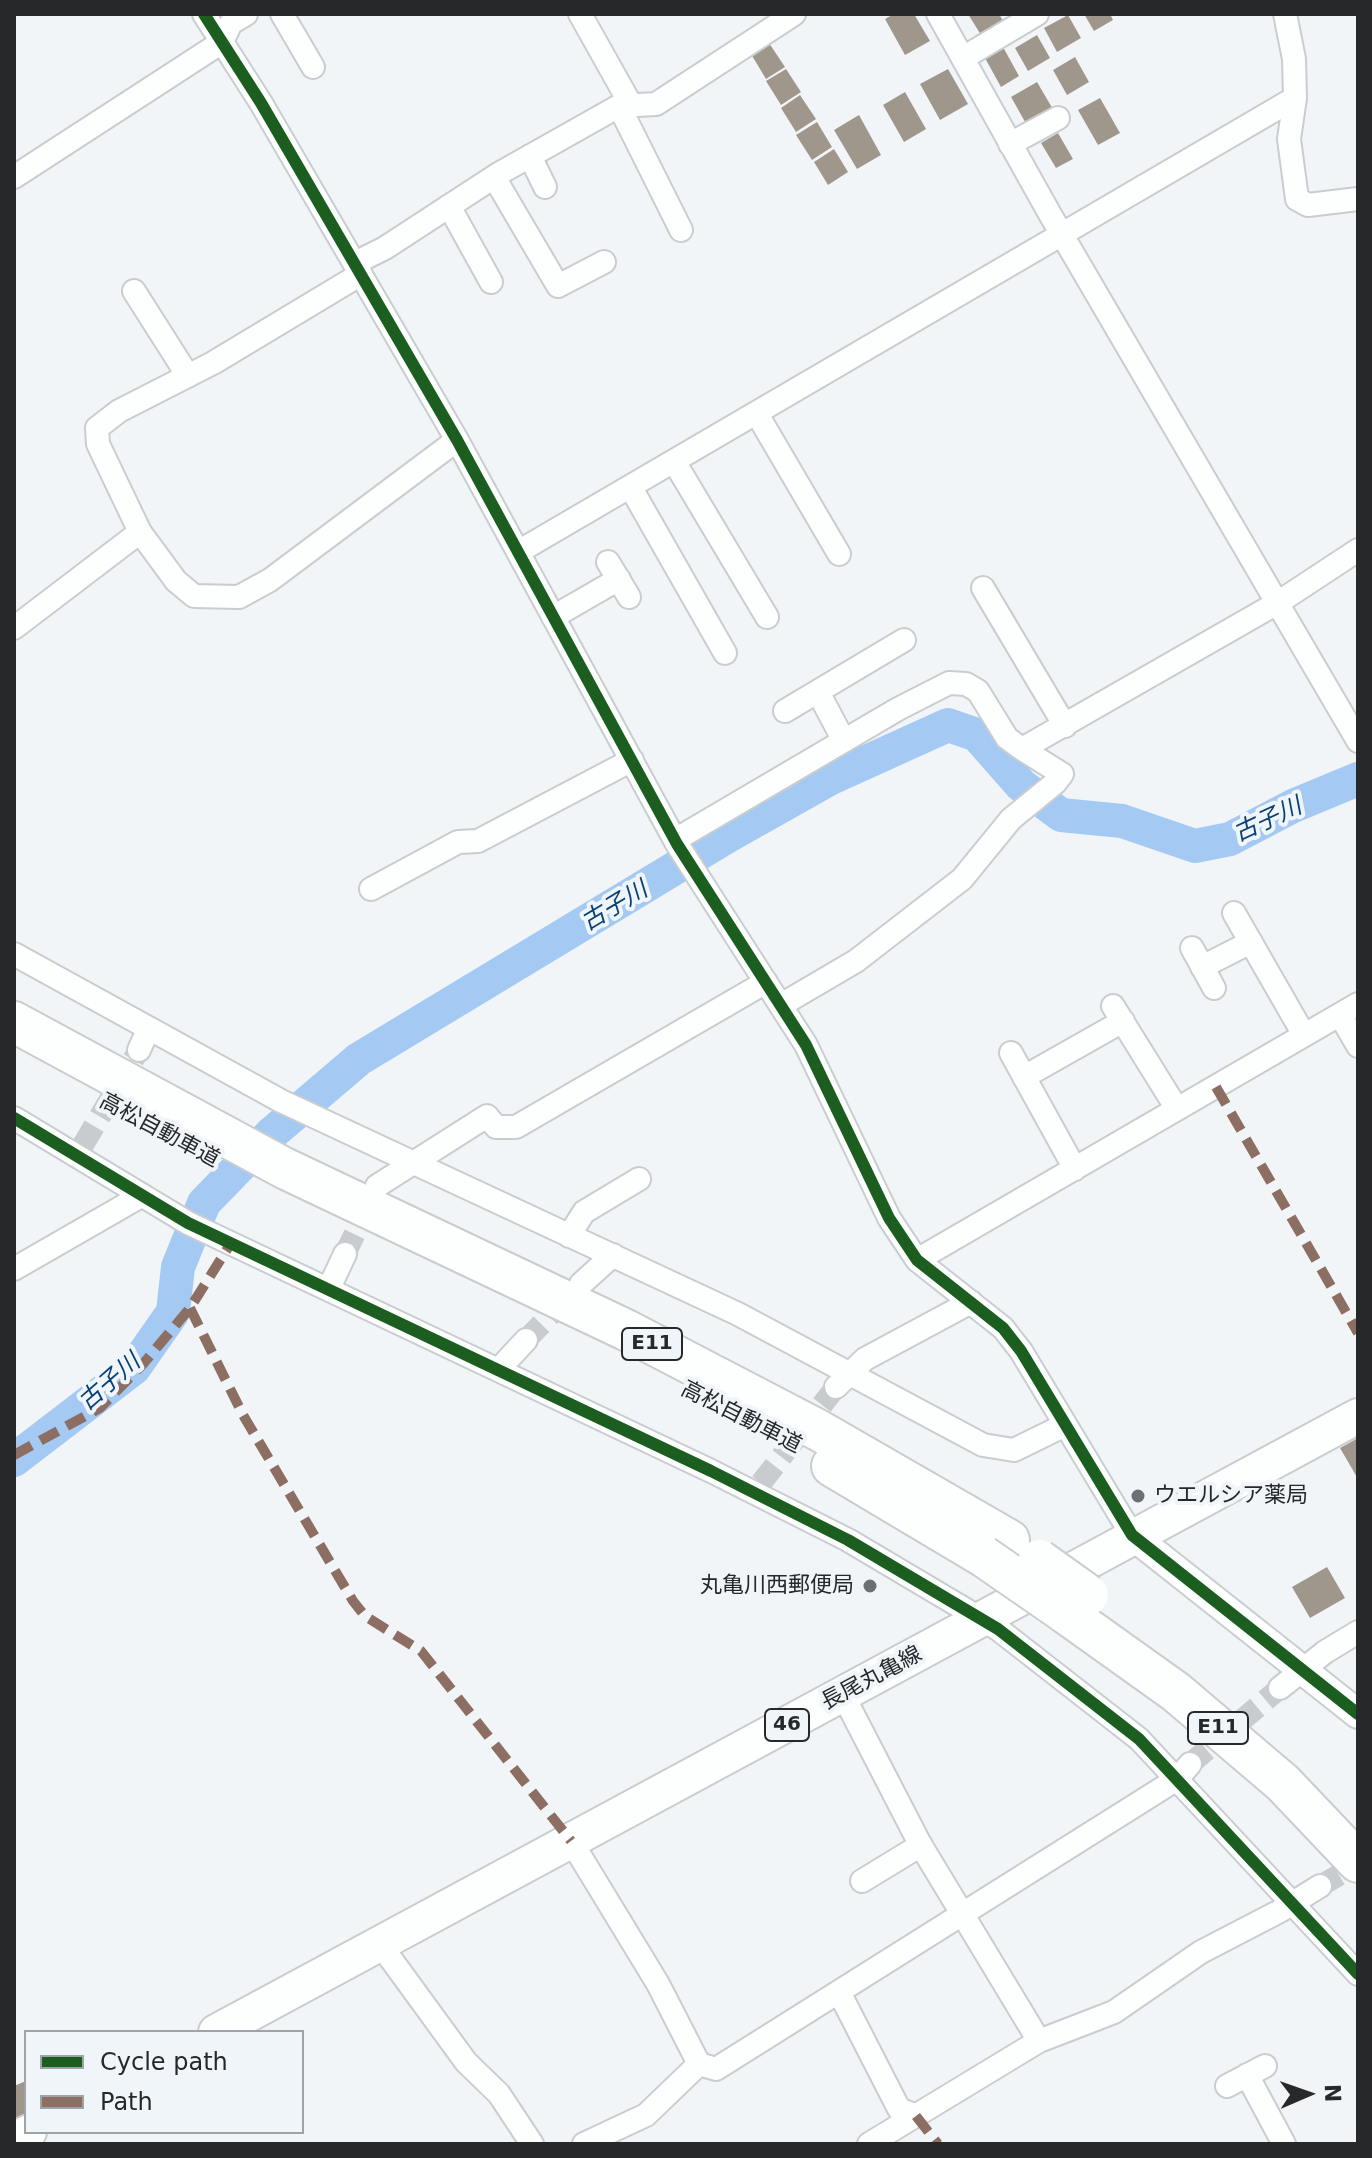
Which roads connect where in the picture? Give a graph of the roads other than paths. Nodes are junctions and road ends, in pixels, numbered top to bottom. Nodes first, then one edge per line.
1 (204, 14) edge
2 (246, 14) edge
3 (282, 14) edge
4 (580, 14) edge
5 (794, 14) edge
6 (938, 14) edge
7 (1037, 14) edge
8 (1285, 14) edge
9 (222, 42) junction
10 (963, 58) junction
11 (313, 67) dead end
12 (1295, 98) junction
13 (625, 106) junction
14 (1058, 118) dead end
15 (1010, 144) junction
16 (530, 156) junction
17 (14, 177) edge
18 (494, 177) junction
19 (545, 187) dead end
20 (1358, 199) edge
21 (449, 206) junction
22 (681, 230) dead end
23 (1062, 231) junction
24 (604, 262) dead end
25 (358, 269) junction
26 (491, 282) dead end
27 (134, 291) dead end
28 (188, 376) junction
29 (757, 414) junction
30 (457, 440) junction
31 (675, 463) junction
32 (631, 488) junction
33 (140, 532) junction
34 (1358, 550) edge
35 (518, 552) junction
36 (839, 554) dead end
37 (619, 579) dead end
38 (983, 588) dead end
39 (1279, 602) junction
40 (553, 617) junction
41 (767, 617) dead end
42 (14, 628) edge
43 (904, 640) dead end
44 (725, 653) dead end
45 (818, 692) junction
46 (785, 711) dead end
47 (1065, 726) junction
48 (844, 741) junction
49 (1358, 741) edge
50 (1022, 749) junction
51 (632, 760) junction
52 (676, 842) junction
53 (371, 889) dead end
54 (1234, 913) dead end
55 (14, 942) edge
56 (1251, 942) junction
57 (14, 954) edge
58 (766, 982) junction
59 (1214, 988) dead end
60 (781, 1005) junction
61 (1349, 1010) edge
62 (14, 1022) edge
63 (1304, 1035) junction
64 (1358, 1046) edge
65 (1011, 1053) dead end
66 (14, 1054) edge
67 (1024, 1077) junction
68 (1177, 1109) junction
69 (14, 1118) edge
70 (207, 1142) junction
71 (411, 1161) junction
72 (1075, 1169) junction
73 (639, 1179) dead end
74 (377, 1186) tunnel mouth
75 (141, 1196) junction
76 (569, 1236) junction
77 (345, 1254) tunnel mouth
78 (613, 1255) junction
79 (917, 1260) junction
80 (14, 1269) edge
81 (581, 1284) tunnel mouth
82 (329, 1288) junction
83 (971, 1302) junction
84 (526, 1340) tunnel mouth
85 (500, 1368) junction
86 (842, 1380) junction
87 (1358, 1416) edge
88 (1063, 1426) junction
89 (1132, 1535) junction
90 (1076, 1603) junction
91 (980, 1620) junction
92 (1358, 1632) edge
93 (1303, 1668) junction
94 (1280, 1688) tunnel mouth
95 (843, 1695) junction
96 (1358, 1714) edge
97 (1183, 1772) junction
98 (1358, 1821) edge
99 (571, 1841) junction
100 (921, 1845) junction
101 (1358, 1862) edge
102 (862, 1881) dead end
103 (1320, 1886) tunnel mouth
104 (1293, 1904) junction
105 (960, 1912) junction
106 (380, 1944) junction
107 (1358, 1974) edge
108 (839, 1992) junction
109 (220, 2030) edge
110 (1039, 2041) junction
111 (699, 2064) junction
112 (1246, 2075) dead end
113 (916, 2116) junction
114 (532, 2144) edge
115 (584, 2144) edge
116 (869, 2144) edge
117 (1284, 2144) edge

1 - 9 street
2 - 9 street
3 - 11 street
4 - 13 street
5 - 13 street
6 - 10 street
7 - 10 street
8 - 12 street
9 - 17 street
9 - 25 street
10 - 15 street
12 - 20 street
12 - 23 street
13 - 16 street
13 - 22 street
14 - 15 street
15 - 23 street
16 - 18 street
16 - 19 street
18 - 21 street
18 - 24 street
21 - 25 street
21 - 26 street
23 - 29 street
23 - 39 street
25 - 28 street
25 - 30 street
27 - 28 street
28 - 33 street
29 - 31 street
29 - 36 street
30 - 33 street
30 - 35 street
31 - 32 street
31 - 41 street
32 - 35 street
32 - 44 street
33 - 42 street
34 - 39 street
35 - 40 street
37 - 40 street
38 - 47 street
39 - 47 street
39 - 49 street
40 - 51 street
43 - 45 street
45 - 46 street
45 - 48 street
47 - 50 street
48 - 50 street
48 - 52 street
50 - 60 street
51 - 52 street
51 - 53 street
52 - 58 street
54 - 56 street
55 - 57 street
56 - 59 street
56 - 63 street
57 - 71 street
58 - 60 street
58 - 71 street
60 - 79 street
61 - 63 street
61 - 64 street
62 - 70 highway, 高松自動車道 / E11
63 - 68 street
65 - 67 street
66 - 70 highway, 高松自動車道 / E11
67 - 68 street
67 - 72 street
68 - 72 street
69 - 75 street
70 - 90 highway, 高松自動車道 / E11, bridge
71 - 74 street
71 - 76 street
72 - 79 street
73 - 76 street
75 - 80 street
75 - 82 street
76 - 78 street
77 - 82 street
78 - 81 street
78 - 86 street
79 - 83 street
82 - 85 street
83 - 86 street
83 - 88 street
84 - 85 street
85 - 91 street
86 - 88 street
87 - 89 main road, 長尾丸亀線 / 46
88 - 89 street
89 - 91 main road, 長尾丸亀線 / 46
89 - 93 street
90 - 98 highway, 高松自動車道 / E11
90 - 101 highway, 高松自動車道 / E11
91 - 95 main road, 長尾丸亀線 / 46
91 - 97 street
92 - 93 street
93 - 94 street
93 - 96 street
95 - 99 main road, 長尾丸亀線 / 46
95 - 100 street
97 - 104 street
97 - 105 street
99 - 106 main road, 長尾丸亀線 / 46
99 - 111 street
100 - 102 street
100 - 105 street
103 - 104 street
104 - 107 street
104 - 110 street
105 - 108 street
105 - 110 street
106 - 109 main road, 長尾丸亀線 / 46
106 - 114 street
108 - 111 street
108 - 113 street
110 - 113 street
111 - 115 street
112 - 117 street
113 - 116 street

